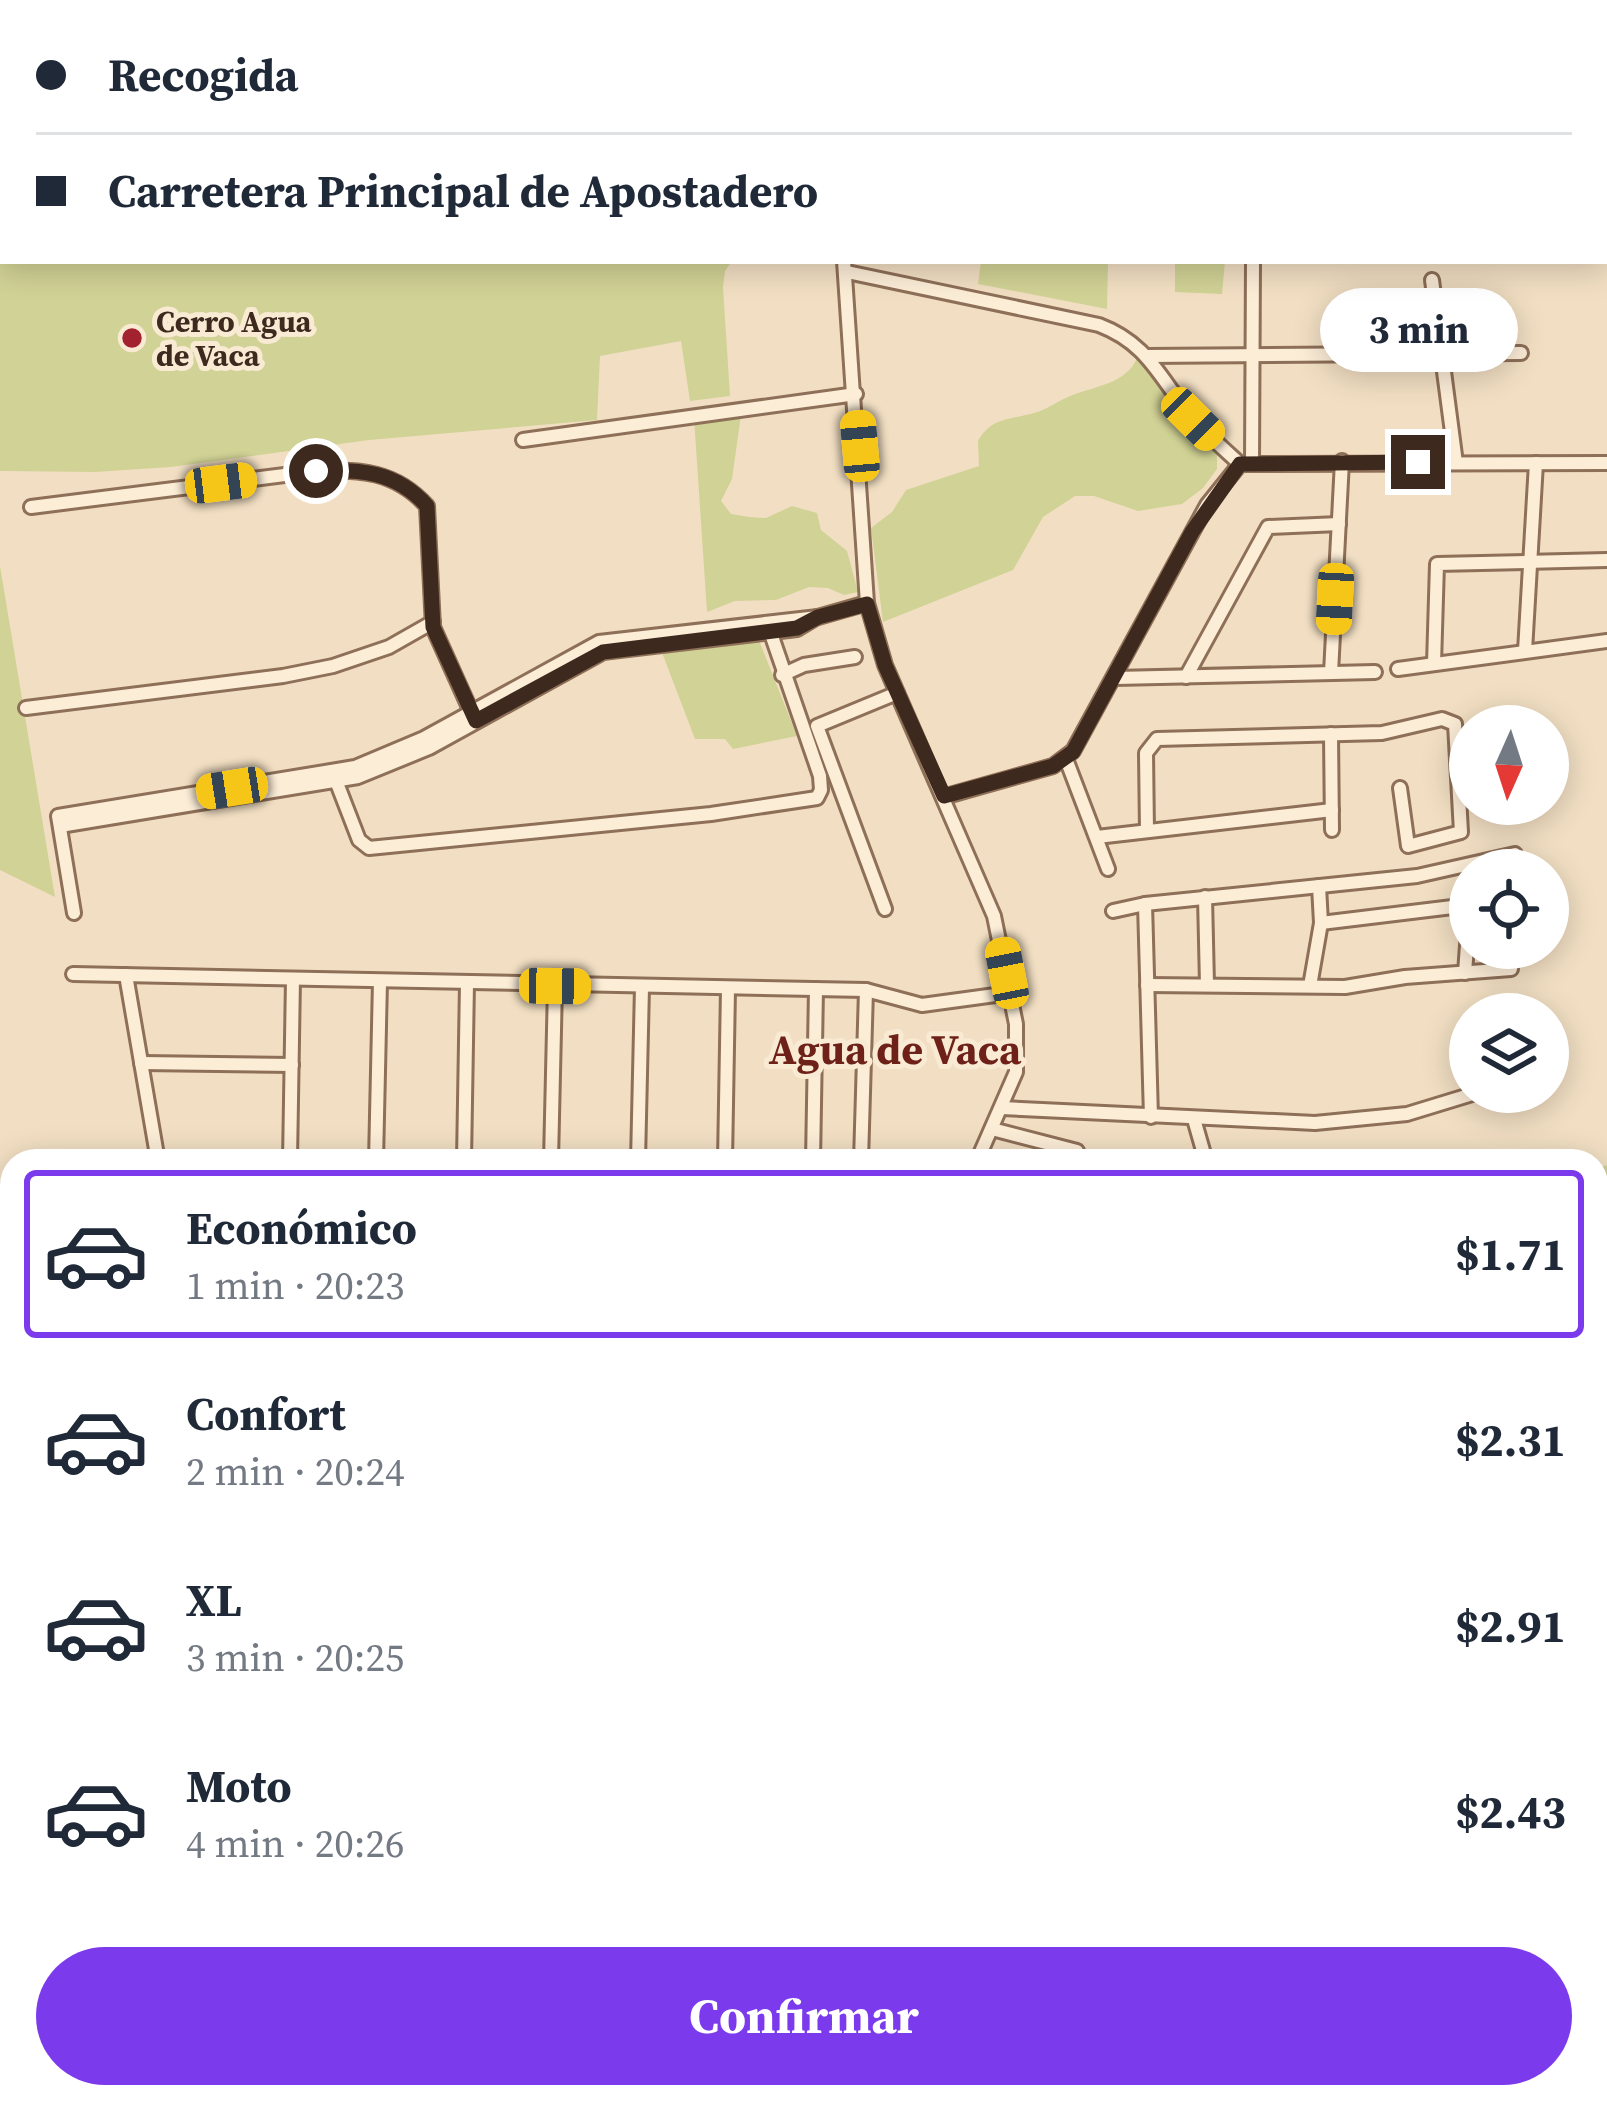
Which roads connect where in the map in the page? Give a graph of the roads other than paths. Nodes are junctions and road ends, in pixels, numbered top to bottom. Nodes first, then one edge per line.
1 (1253, 264) edge
2 (846, 267) edge
3 (1432, 280) dead end
4 (1521, 353) dead end
5 (1253, 354) junction
6 (1442, 354) junction
7 (1146, 356) junction
8 (856, 394) junction
9 (523, 440) dead end
10 (1342, 461) junction
11 (1456, 463) junction
12 (1607, 463) edge
13 (1246, 464) junction
14 (1536, 464) junction
15 (31, 507) dead end
16 (1339, 524) junction
17 (1607, 560) edge
18 (1530, 562) junction
19 (867, 604) junction
20 (433, 622) junction
21 (769, 626) junction
22 (1607, 641) edge
23 (1525, 651) junction
24 (855, 656) dead end
25 (1434, 664) junction
26 (1398, 669) dead end
27 (1375, 672) dead end
28 (1331, 674) junction
29 (782, 675) junction
30 (1186, 677) junction
31 (1115, 679) junction
32 (897, 693) junction
33 (26, 707) dead end
34 (473, 716) junction
35 (1449, 722) edge
36 (1331, 734) junction
37 (1066, 759) junction
38 (335, 776) junction
39 (1400, 788) dead end
40 (944, 796) junction
41 (1332, 810) junction
42 (1461, 825) edge
43 (1332, 830) dead end
44 (1148, 831) junction
45 (1097, 837) junction
46 (1108, 869) dead end
47 (1449, 871) edge
48 (1318, 886) junction
49 (1205, 897) junction
50 (1145, 904) junction
51 (1449, 907) edge
52 (885, 909) dead end
53 (1113, 910) dead end
54 (74, 913) dead end
55 (1321, 923) junction
56 (1465, 969) edge
57 (1511, 969) dead end
58 (1465, 973) junction
59 (73, 974) dead end
60 (127, 975) junction
61 (293, 979) junction
62 (380, 981) junction
63 (466, 983) junction
64 (1147, 985) junction
65 (1207, 985) junction
66 (555, 986) junction
67 (1310, 986) junction
68 (642, 987) junction
69 (728, 989) junction
70 (816, 989) junction
71 (866, 990) junction
72 (1010, 993) junction
73 (141, 1063) junction
74 (292, 1065) junction
75 (1449, 1101) edge
76 (1002, 1108) junction
77 (1151, 1118) junction
78 (1194, 1119) junction
79 (992, 1129) junction
80 (156, 1149) edge
81 (290, 1149) edge
82 (376, 1149) edge
83 (464, 1149) edge
84 (551, 1149) edge
85 (638, 1149) edge
86 (725, 1149) edge
87 (813, 1149) edge
88 (861, 1149) edge
89 (983, 1149) edge
90 (1069, 1149) edge
91 (1203, 1149) edge

1 - 5 street
2 - 7 street
2 - 8 street
3 - 6 street
4 - 6 street
5 - 6 street
5 - 7 street
5 - 13 street
6 - 11 street
7 - 13 street
8 - 9 street
8 - 19 street
10 - 11 street
10 - 13 street
10 - 16 street
11 - 14 street
12 - 14 street
13 - 31 street
14 - 18 street
15 - 20 street
16 - 28 street
16 - 30 street
17 - 18 street
18 - 23 street
18 - 25 street
19 - 21 street
19 - 32 street
20 - 33 street
20 - 34 street
21 - 29 street
21 - 34 street
22 - 23 street
23 - 25 street
24 - 29 street
25 - 26 street
27 - 28 street
28 - 30 street
29 - 38 street
30 - 31 street
31 - 37 street
32 - 40 street
32 - 52 street
34 - 38 street
35 - 36 street
36 - 41 street
36 - 44 street
37 - 40 street
37 - 45 street
38 - 54 street
39 - 42 street
40 - 72 street
41 - 43 street
41 - 44 street
44 - 45 street
45 - 46 street
47 - 48 street
48 - 49 street
48 - 55 street
49 - 50 street
49 - 65 street
50 - 53 street
50 - 64 street
51 - 55 street
55 - 67 street
56 - 58 street
57 - 58 street
58 - 67 street
59 - 60 street
60 - 61 street
60 - 73 street
61 - 62 street
61 - 74 street
62 - 63 street
62 - 82 street
63 - 66 street
63 - 83 street
64 - 65 street
64 - 77 street
65 - 67 street
66 - 68 street
66 - 84 street
68 - 69 street
68 - 85 street
69 - 70 street
69 - 86 street
70 - 71 street
70 - 87 street
71 - 72 street
71 - 88 street
72 - 76 street
73 - 74 street
73 - 80 street
74 - 81 street
75 - 78 street
76 - 77 street
76 - 79 street
77 - 78 street
78 - 91 street
79 - 89 street
79 - 90 street

